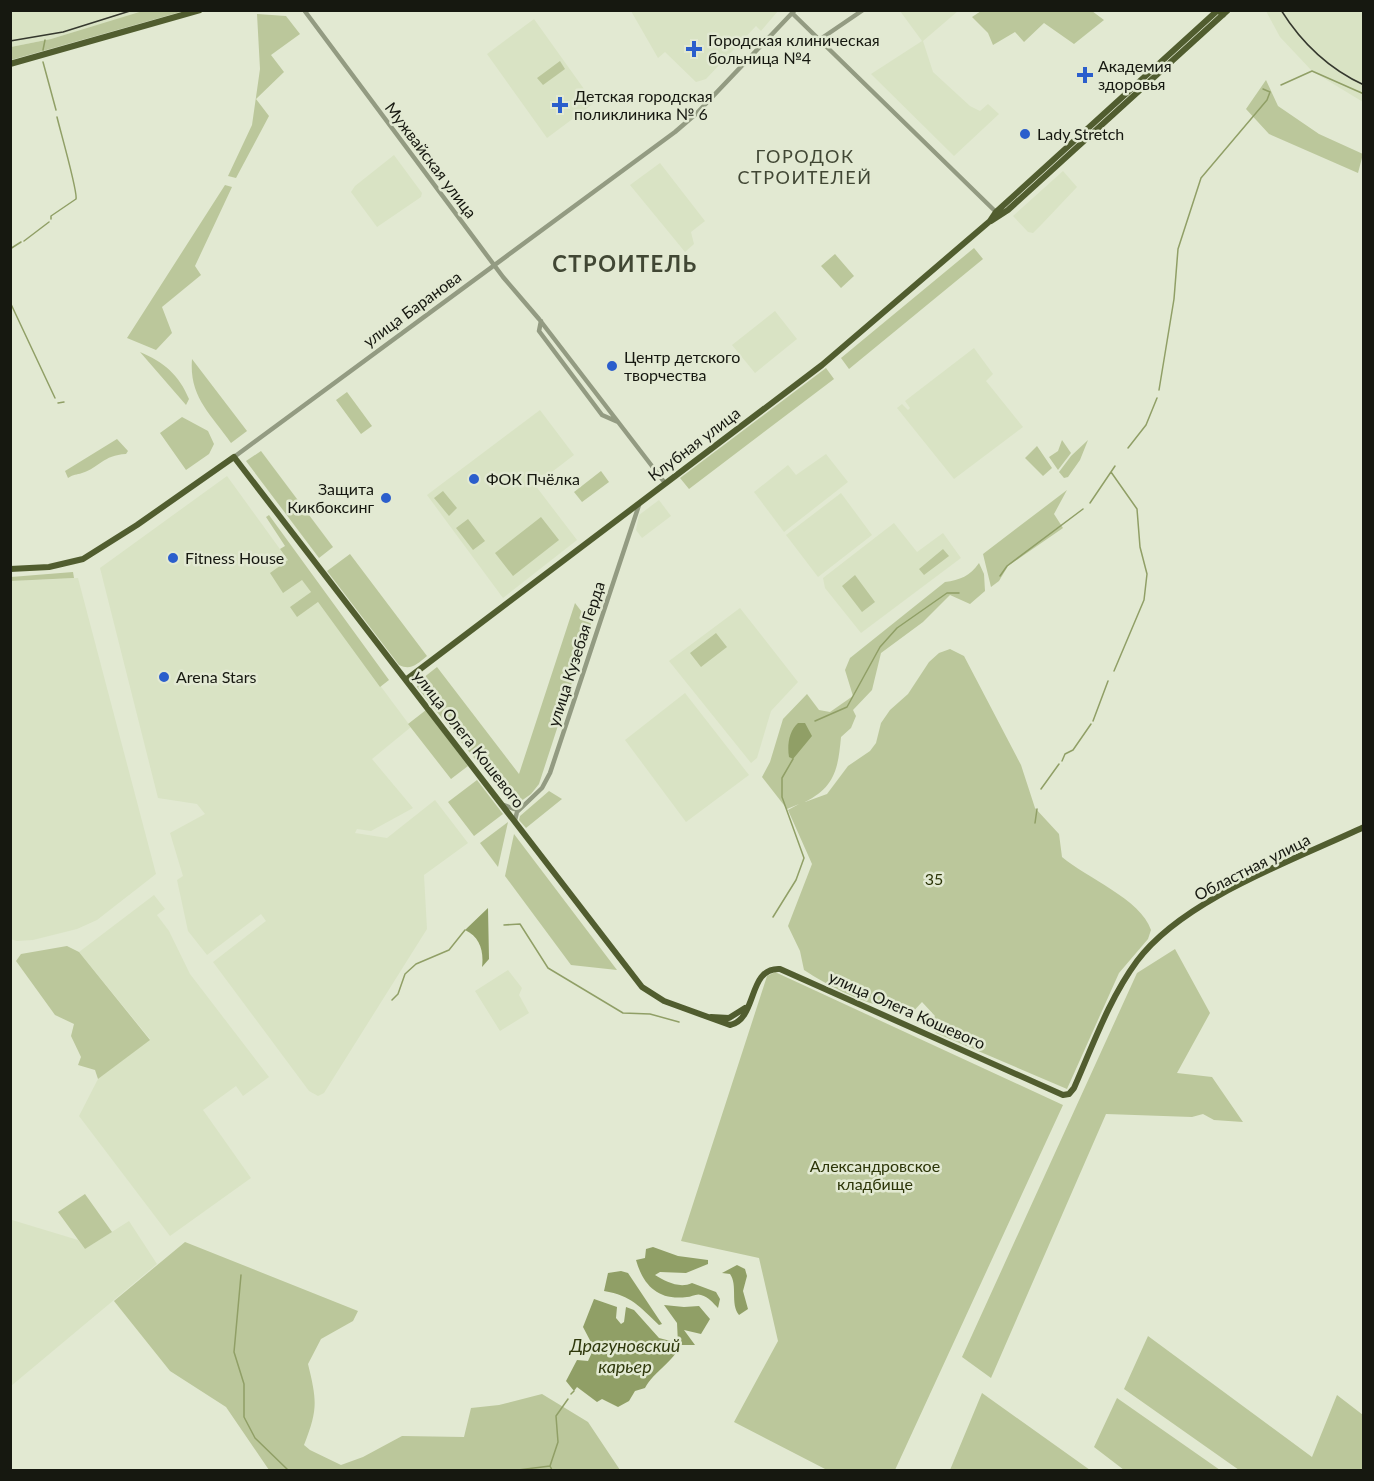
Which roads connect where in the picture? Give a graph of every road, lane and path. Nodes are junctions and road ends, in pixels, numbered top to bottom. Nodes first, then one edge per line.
1 (200, 10) edge
2 (304, 10) edge
3 (863, 10) edge
4 (794, 12) edge
5 (1223, 12) edge
6 (819, 40) junction
7 (10, 64) edge
8 (998, 215) junction
9 (495, 266) junction
10 (541, 321) junction
11 (619, 423) junction
12 (234, 457) junction
13 (665, 483) junction
14 (639, 503) junction
15 (10, 569) edge
16 (406, 679) junction
17 (504, 805) junction
18 (524, 807) junction
19 (515, 820) junction
20 (1364, 827) edge
21 (1069, 1094) joint

1 - 7 main road
2 - 9 street, Мужвайская улица
3 - 6 street
4 - 6 street
4 - 9 street, улица Баранова
5 - 8 main road, Клубная улица
6 - 8 street
8 - 13 main road, Клубная улица
9 - 10 street, Мужвайская улица
9 - 12 street, улица Баранова
10 - 11 street, Мужвайская улица
10 - 11 street, Мужвайская улица
11 - 13 street, Мужвайская улица
12 - 15 main road, улица Баранова
12 - 16 main road, улица Олега Кошевого
13 - 14 main road, Клубная улица
14 - 16 main road, Клубная улица
14 - 18 street, улица Кузебая Герда
16 - 17 main road, улица Олега Кошевого
17 - 18 street
17 - 19 main road, улица Олега Кошевого
18 - 19 street, улица Кузебая Герда
19 - 21 main road, улица Олега Кошевого
20 - 21 main road, Областная улица

